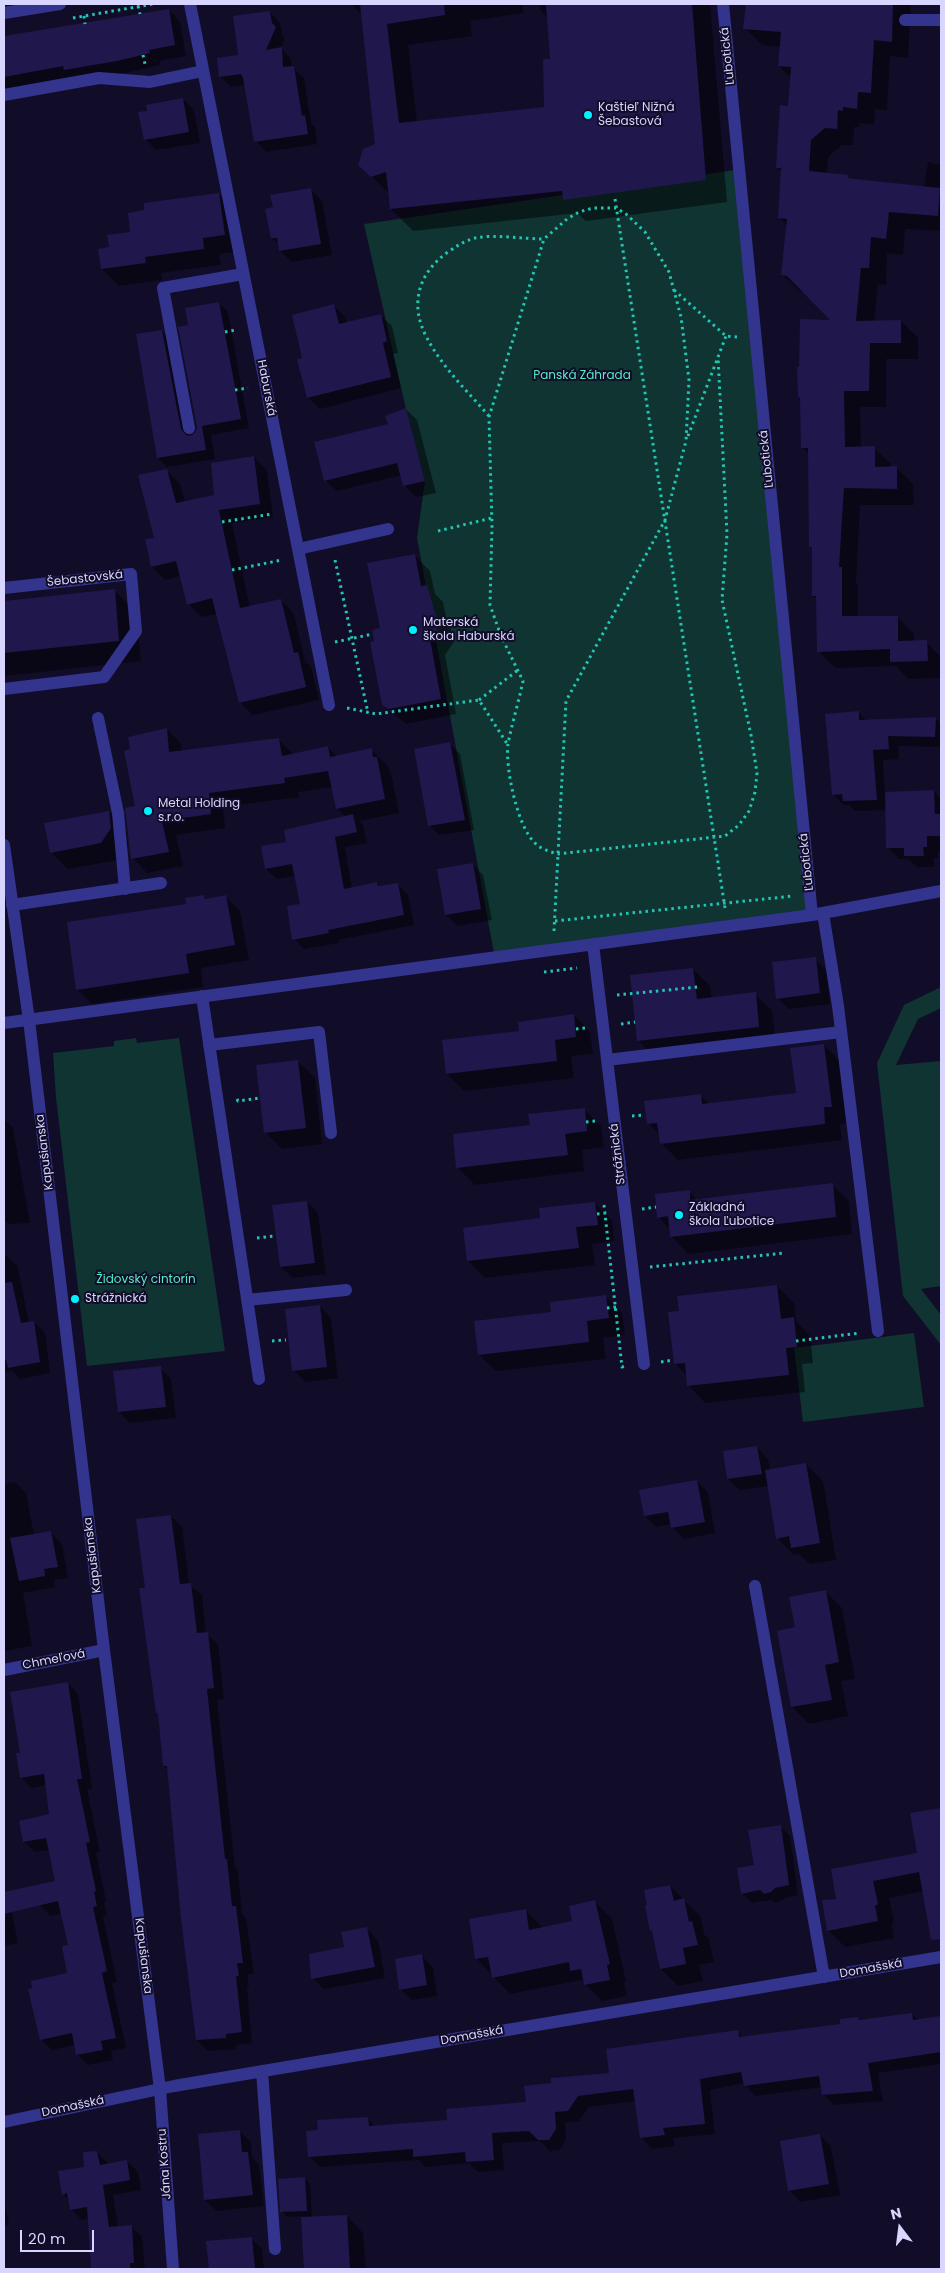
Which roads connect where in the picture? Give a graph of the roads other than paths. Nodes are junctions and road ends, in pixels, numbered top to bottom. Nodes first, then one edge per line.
1 (60, 4) edge
2 (190, 4) edge
3 (723, 4) edge
4 (4, 13) edge
5 (905, 20) dead end
6 (941, 20) edge
7 (203, 71) junction
8 (4, 94) edge
9 (243, 274) junction
10 (189, 428) dead end
11 (388, 529) dead end
12 (299, 553) junction
13 (4, 588) edge
14 (4, 690) edge
15 (329, 705) road end
16 (98, 718) dead end
17 (4, 845) edge
18 (161, 883) dead end
19 (124, 889) junction
20 (941, 891) edge
21 (12, 905) junction
22 (818, 914) junction
23 (593, 944) junction
24 (202, 996) junction
25 (29, 1020) junction
26 (4, 1023) edge
27 (841, 1032) junction
28 (209, 1045) junction
29 (607, 1060) junction
30 (331, 1133) dead end
31 (346, 1290) dead end
32 (247, 1300) junction
33 (878, 1331) road end
34 (644, 1364) dead end
35 (259, 1379) dead end
36 (755, 1586) dead end
37 (104, 1650) junction
38 (4, 1670) edge
39 (941, 1957) edge
40 (824, 1977) junction
41 (262, 2072) junction
42 (160, 2089) junction
43 (4, 2122) edge
44 (275, 2249) dead end
45 (173, 2269) edge

1 - 4 street
2 - 7 street, Haburská
3 - 22 street, Ľubotická
5 - 6 street
7 - 8 street
7 - 9 street, Haburská
9 - 10 street
9 - 12 street, Haburská
11 - 12 street
12 - 15 street, Haburská
13 - 14 street, Šebastovská
16 - 19 street
17 - 21 street, Kapušianska
18 - 19 street
19 - 21 street
20 - 22 street
21 - 25 street, Kapušianska
22 - 23 street
22 - 27 street
23 - 24 street
23 - 29 street, Strážnická
24 - 25 street
24 - 28 street
25 - 26 street
25 - 37 street, Kapušianska
27 - 29 street
27 - 33 street
28 - 30 street
28 - 32 street
29 - 34 street, Strážnická
31 - 32 street
32 - 35 street
36 - 40 street
37 - 38 street, Chmeľová
37 - 42 street, Kapušianska
39 - 40 street, Domašská
40 - 41 street, Domašská
41 - 42 street, Domašská
41 - 44 street
42 - 43 street, Domašská
42 - 45 street, Jána Kostru

